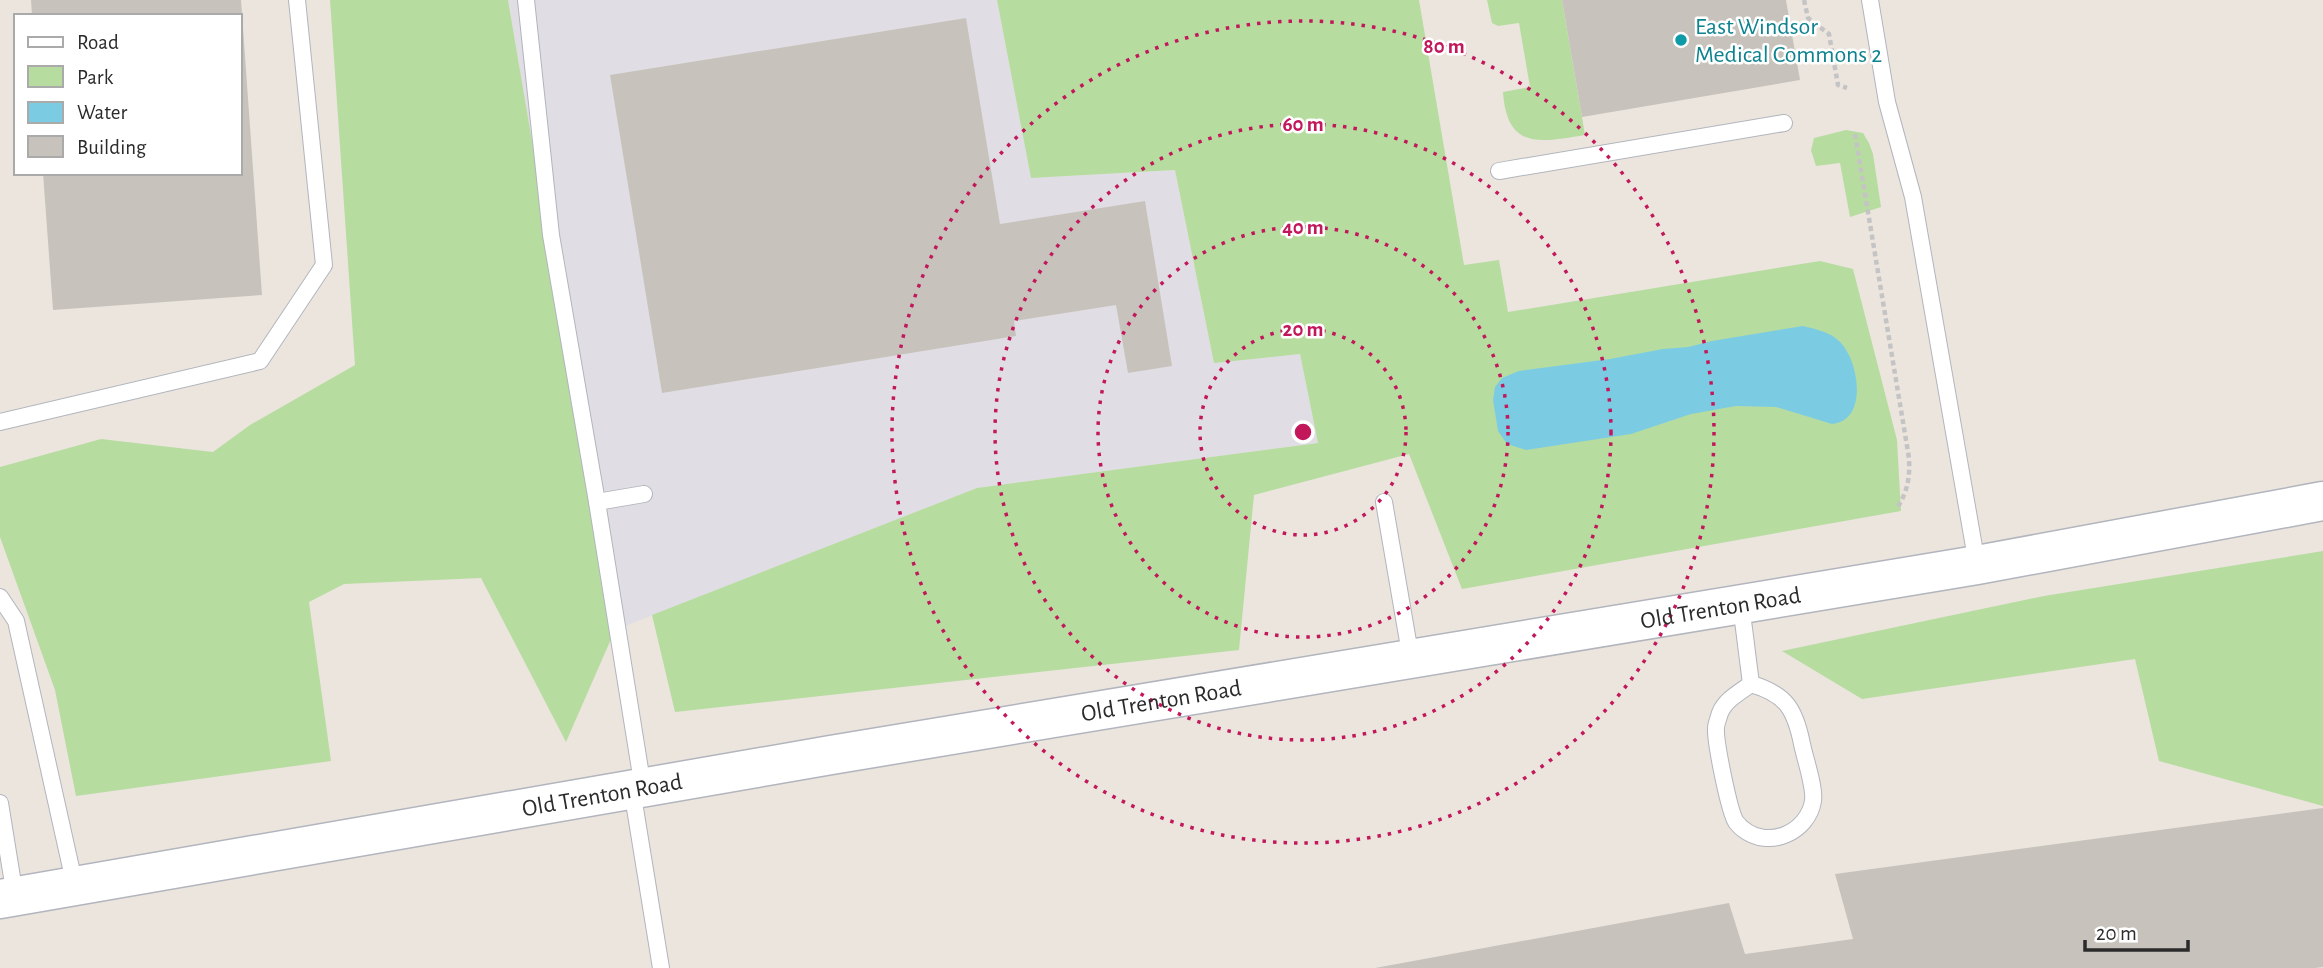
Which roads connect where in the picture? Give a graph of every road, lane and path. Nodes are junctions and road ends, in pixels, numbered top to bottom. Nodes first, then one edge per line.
1 (297, 0) edge
2 (526, 0) edge
3 (1804, 0) edge
4 (1870, 0) edge
5 (1847, 88) dead end
6 (1784, 123) dead end
7 (1855, 134) dead end
8 (1500, 171) dead end
9 (0, 422) edge
10 (644, 494) dead end
11 (2323, 501) edge
12 (597, 502) junction
13 (1384, 502) dead end
14 (1897, 508) dead end
15 (1977, 565) junction
16 (0, 597) edge
17 (1741, 605) junction
18 (1410, 659) junction
19 (1751, 684) junction
20 (638, 789) junction
21 (0, 803) edge
22 (75, 886) junction
23 (7, 898) edge
24 (661, 968) edge

1 - 9 lane
2 - 12 lane
3 - 5 path
4 - 15 lane
6 - 8 lane
7 - 14 path
10 - 12 lane
11 - 15 main road, Old Trenton Road
12 - 20 lane
13 - 18 lane
15 - 17 main road, Old Trenton Road
16 - 22 lane
17 - 18 main road, Old Trenton Road
17 - 19 lane
18 - 20 main road, Old Trenton Road
19 - 19 lane
20 - 22 main road, Old Trenton Road
20 - 24 lane
21 - 23 lane
22 - 23 main road, Old Trenton Road

